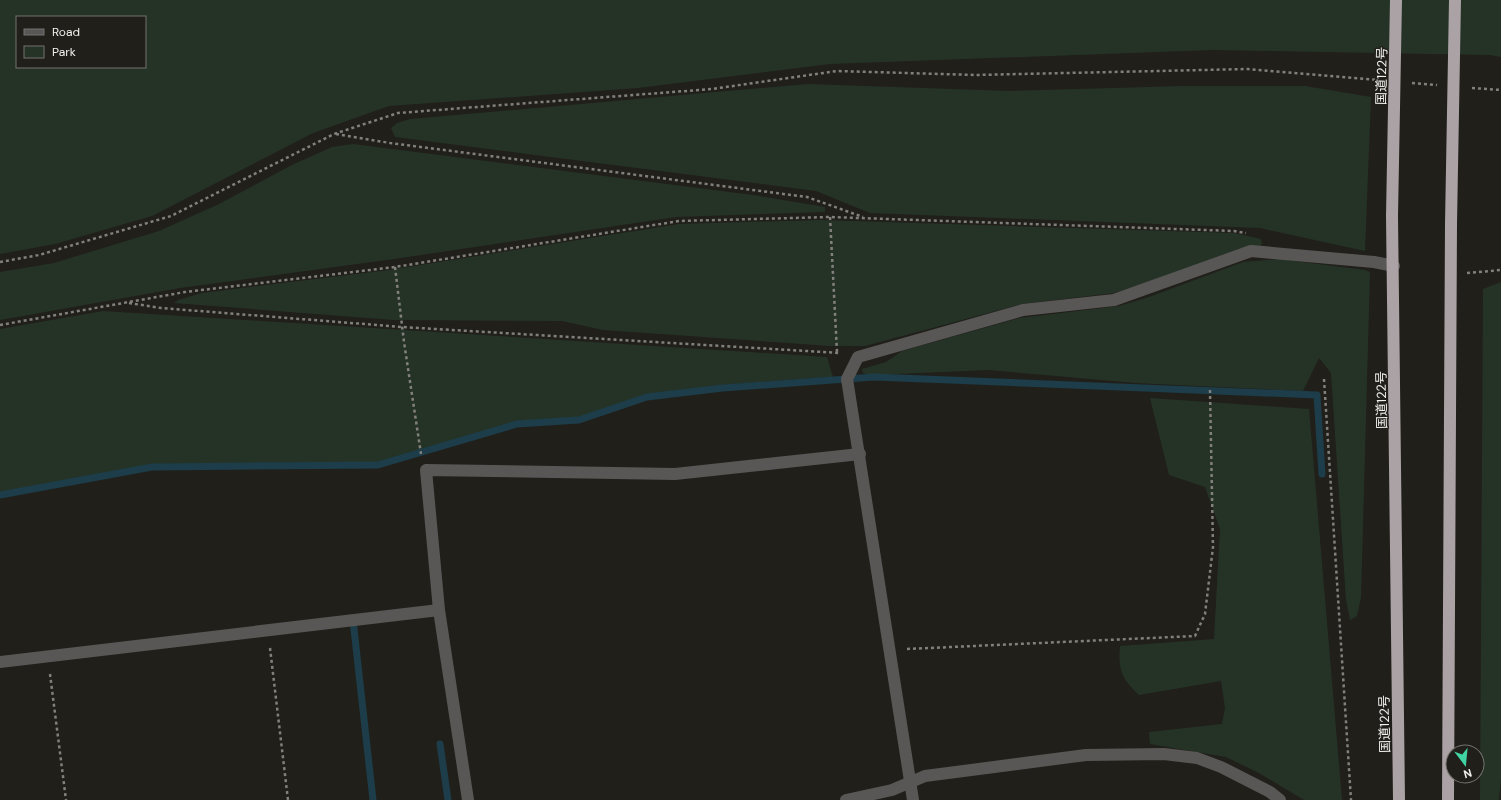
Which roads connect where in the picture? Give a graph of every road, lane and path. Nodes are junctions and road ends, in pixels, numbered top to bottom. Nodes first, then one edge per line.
1 (1396, 0) edge
2 (1455, 0) edge
3 (1384, 81) dead end
4 (1408, 83) dead end
5 (1439, 85) dead end
6 (1470, 88) dead end
7 (1501, 90) edge
8 (334, 134) junction
9 (830, 217) junction
10 (866, 218) junction
11 (1248, 234) dead end
12 (0, 262) edge
13 (1394, 266) junction
14 (395, 267) junction
15 (1501, 270) edge
16 (1470, 273) dead end
17 (127, 303) junction
18 (0, 325) edge
19 (402, 327) junction
20 (837, 352) junction
21 (858, 357) junction
22 (1324, 378) dead end
23 (1210, 390) dead end
24 (860, 454) junction
25 (422, 456) dead end
26 (439, 610) junction
27 (268, 630) junction
28 (890, 650) junction
29 (47, 656) junction
30 (0, 662) edge
31 (911, 783) junction
32 (66, 800) edge
33 (288, 800) edge
34 (468, 800) edge
35 (846, 800) edge
36 (913, 800) edge
37 (1280, 800) edge
38 (1351, 800) edge
39 (1399, 800) edge
40 (1448, 800) edge

1 - 13 highway, 国道122号, bridge
2 - 40 highway, bridge
3 - 8 path
4 - 5 path
6 - 7 path
8 - 10 path
8 - 12 path
9 - 10 path
9 - 14 path
9 - 20 path
10 - 11 path
13 - 21 street
13 - 39 highway, 国道122号
14 - 17 path
14 - 19 path
15 - 16 path
17 - 18 path
17 - 19 path
19 - 20 path
19 - 25 path
20 - 21 path
21 - 24 street
22 - 38 path
23 - 28 path
24 - 26 street
24 - 28 street
26 - 27 street
26 - 34 street
27 - 29 street
27 - 33 path
28 - 31 street
29 - 30 street
29 - 32 path
31 - 35 street
31 - 36 street
31 - 37 street

